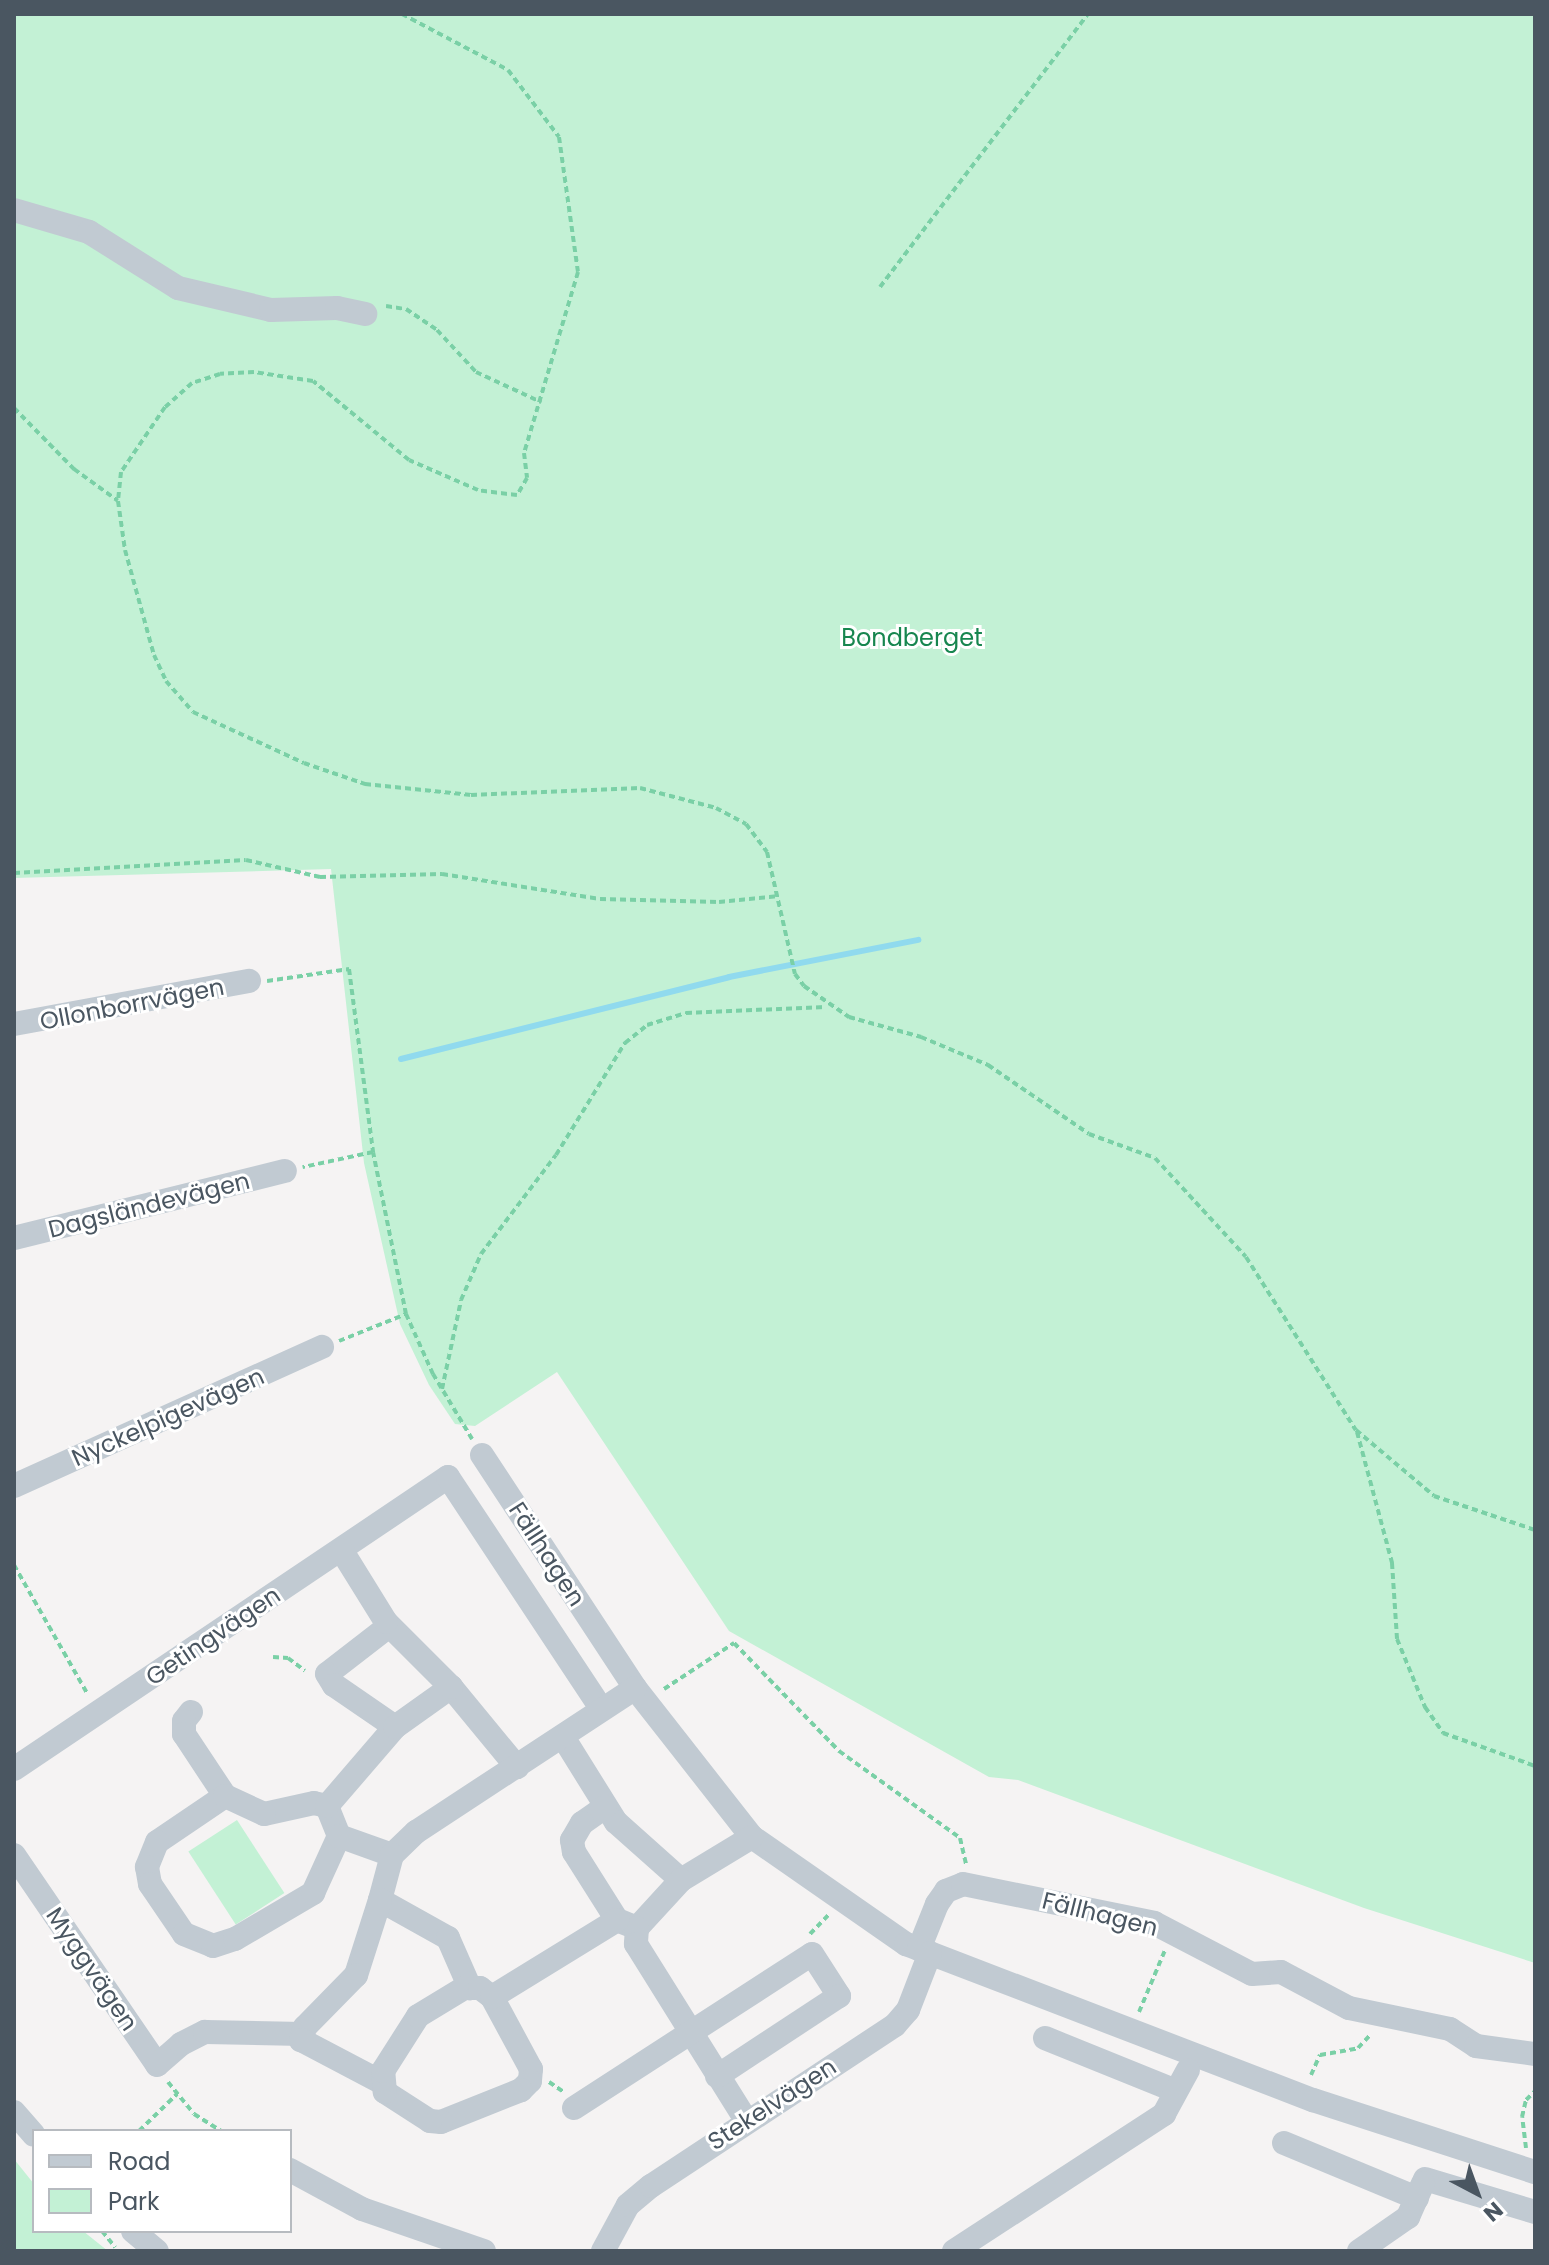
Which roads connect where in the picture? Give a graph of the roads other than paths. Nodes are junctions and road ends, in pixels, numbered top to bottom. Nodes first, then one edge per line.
1 (14, 210) edge
2 (365, 314) road end
3 (249, 981) road end
4 (14, 1024) edge
5 (285, 1171) road end
6 (14, 1238) edge
7 (322, 1347) road end
8 (482, 1455) road end
9 (14, 1486) edge
10 (342, 1551) junction
11 (389, 1626) junction
12 (451, 1687) junction
13 (640, 1695) junction
14 (595, 1699) dead end
15 (191, 1712) dead end
16 (395, 1727) junction
17 (563, 1737) junction
18 (517, 1767) junction
19 (14, 1769) edge
20 (225, 1796) junction
21 (327, 1806) junction
22 (605, 1807) junction
23 (339, 1836) junction
24 (752, 1837) junction
25 (14, 1855) edge
26 (392, 1855) junction
27 (681, 1880) junction
28 (380, 1900) junction
29 (627, 1924) junction
30 (925, 1951) junction
31 (481, 1992) junction
32 (689, 2033) junction
33 (303, 2034) junction
34 (1045, 2038) dead end
35 (1535, 2054) edge
36 (717, 2076) junction
37 (381, 2082) junction
38 (574, 2108) road end
39 (14, 2112) edge
40 (746, 2120) junction
41 (32, 2133) edge
42 (1284, 2143) dead end
43 (1527, 2170) edge
44 (292, 2171) edge
45 (1423, 2184) junction
46 (1535, 2212) edge
47 (135, 2233) edge
48 (157, 2251) edge
49 (484, 2251) edge
50 (603, 2251) edge
51 (954, 2251) edge
52 (1359, 2251) edge

1 - 2 street
3 - 4 street, Ollonborrvägen
5 - 6 street, Dagsländevägen
7 - 9 street, Nyckelpigevägen
8 - 13 street, Fällhagen
10 - 11 street
10 - 14 street, Getingvägen
10 - 19 street, Getingvägen
11 - 12 street
11 - 16 street
12 - 16 street
12 - 18 street
13 - 17 street
13 - 24 street, Fällhagen
15 - 20 street
16 - 21 street
17 - 18 street
17 - 22 street
18 - 26 street
20 - 21 street
20 - 23 street
21 - 23 street
22 - 27 street
22 - 29 street
23 - 26 street
24 - 27 street
24 - 30 street, Fällhagen
25 - 33 street, Myggvägen
26 - 28 street
27 - 29 street
28 - 31 street
28 - 33 street
29 - 31 street
29 - 32 street
30 - 35 street, Fällhagen
30 - 40 street, Stekelvägen
30 - 43 street, Fällhagen
31 - 37 street
31 - 37 street
32 - 36 street
32 - 36 street
32 - 38 street
33 - 37 street
34 - 51 street
36 - 40 street
39 - 41 street
40 - 50 street, Stekelvägen
42 - 45 street
44 - 49 street
45 - 46 street
45 - 52 street
47 - 48 street

